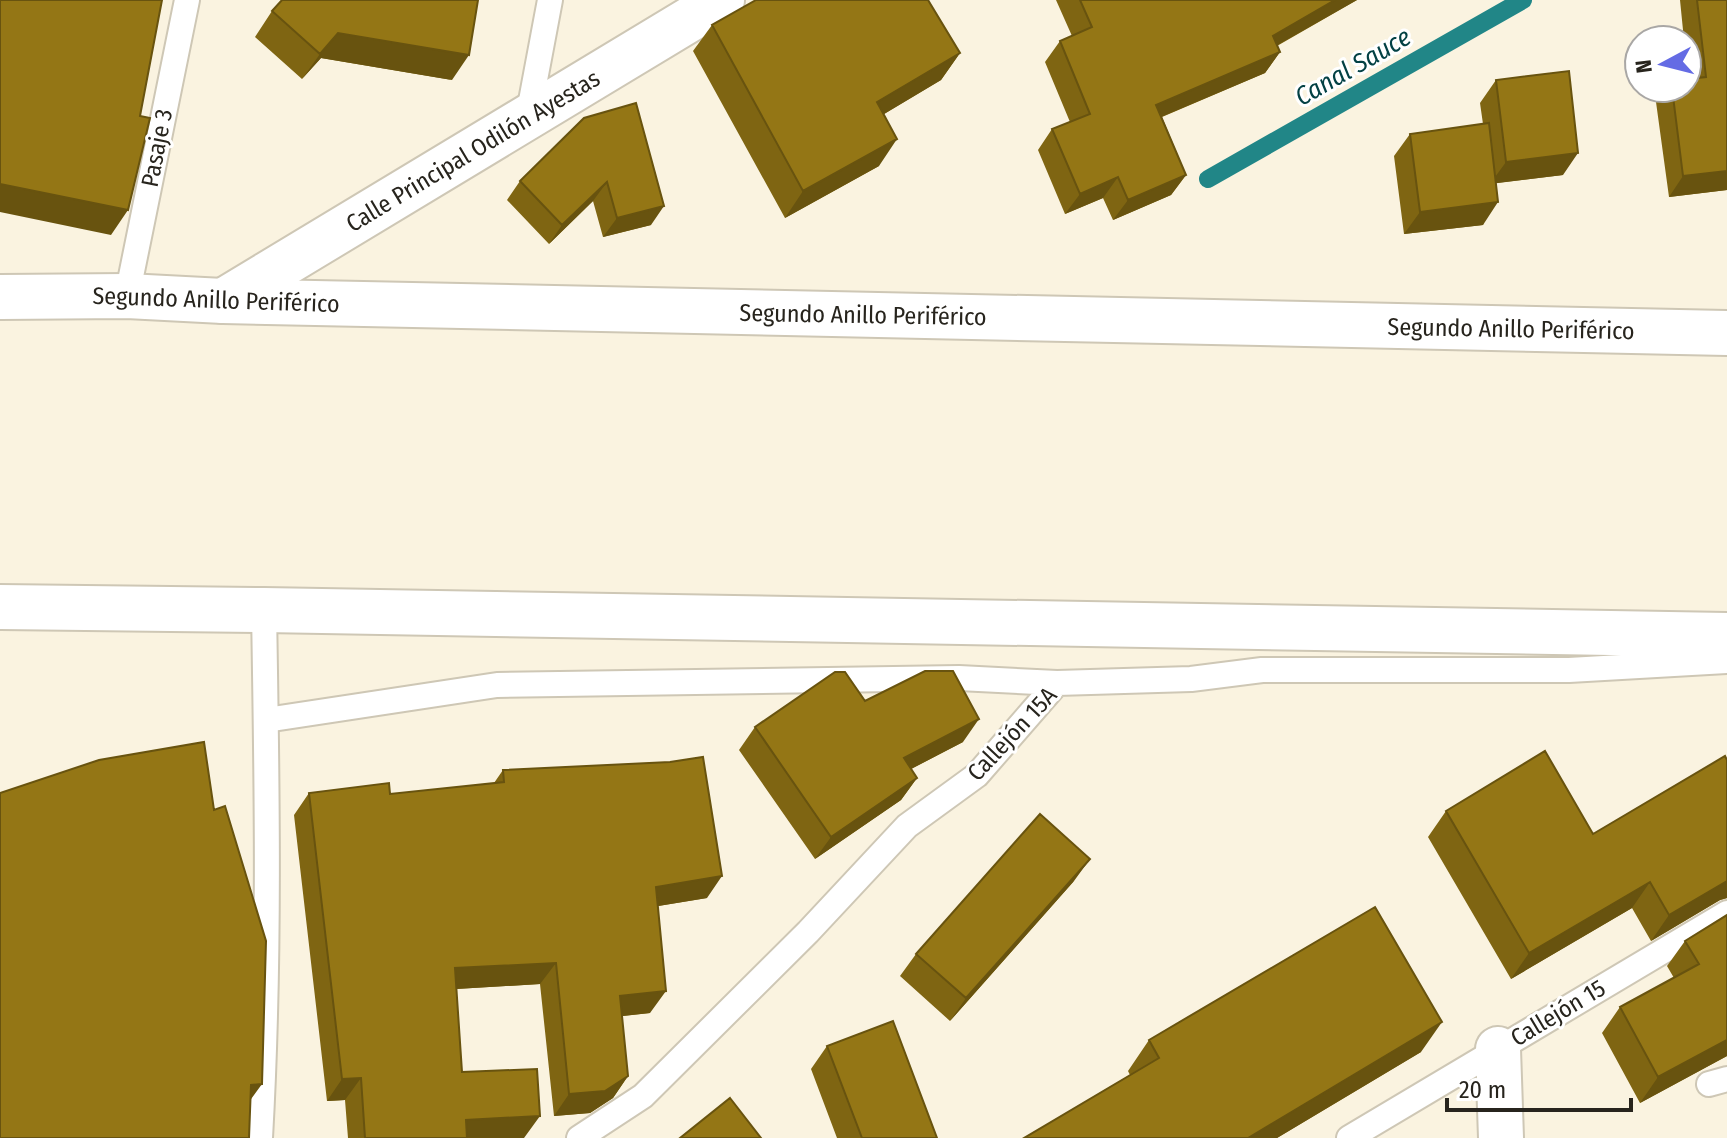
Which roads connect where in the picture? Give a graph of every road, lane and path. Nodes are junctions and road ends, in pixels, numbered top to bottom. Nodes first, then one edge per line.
1 (187, 0) edge
2 (550, 0) edge
3 (722, 0) edge
4 (528, 117) junction
5 (127, 296) junction
6 (0, 297) edge
7 (223, 301) junction
8 (1727, 333) edge
9 (0, 607) edge
10 (264, 610) junction
11 (1727, 635) edge
12 (1727, 661) edge
13 (1057, 683) junction
14 (266, 720) junction
15 (1727, 913) edge
16 (1498, 1049) junction
17 (260, 1138) edge
18 (579, 1138) edge
19 (1349, 1138) edge
20 (1501, 1138) edge

1 - 5 lane, Pasaje 3
2 - 4 lane
3 - 4 main road, Calle Principal Odilón Ayestas
4 - 7 main road, Calle Principal Odilón Ayestas
5 - 6 main road, Segundo Anillo Periférico
5 - 7 main road, Segundo Anillo Periférico
7 - 8 main road, Segundo Anillo Periférico
9 - 10 main road
10 - 11 main road
10 - 14 lane
12 - 13 lane, Callejón 15A
13 - 14 lane
13 - 18 lane, Callejón 15A
14 - 17 lane
15 - 16 lane, Callejón 15
16 - 19 lane, Callejón 15
16 - 20 main road

